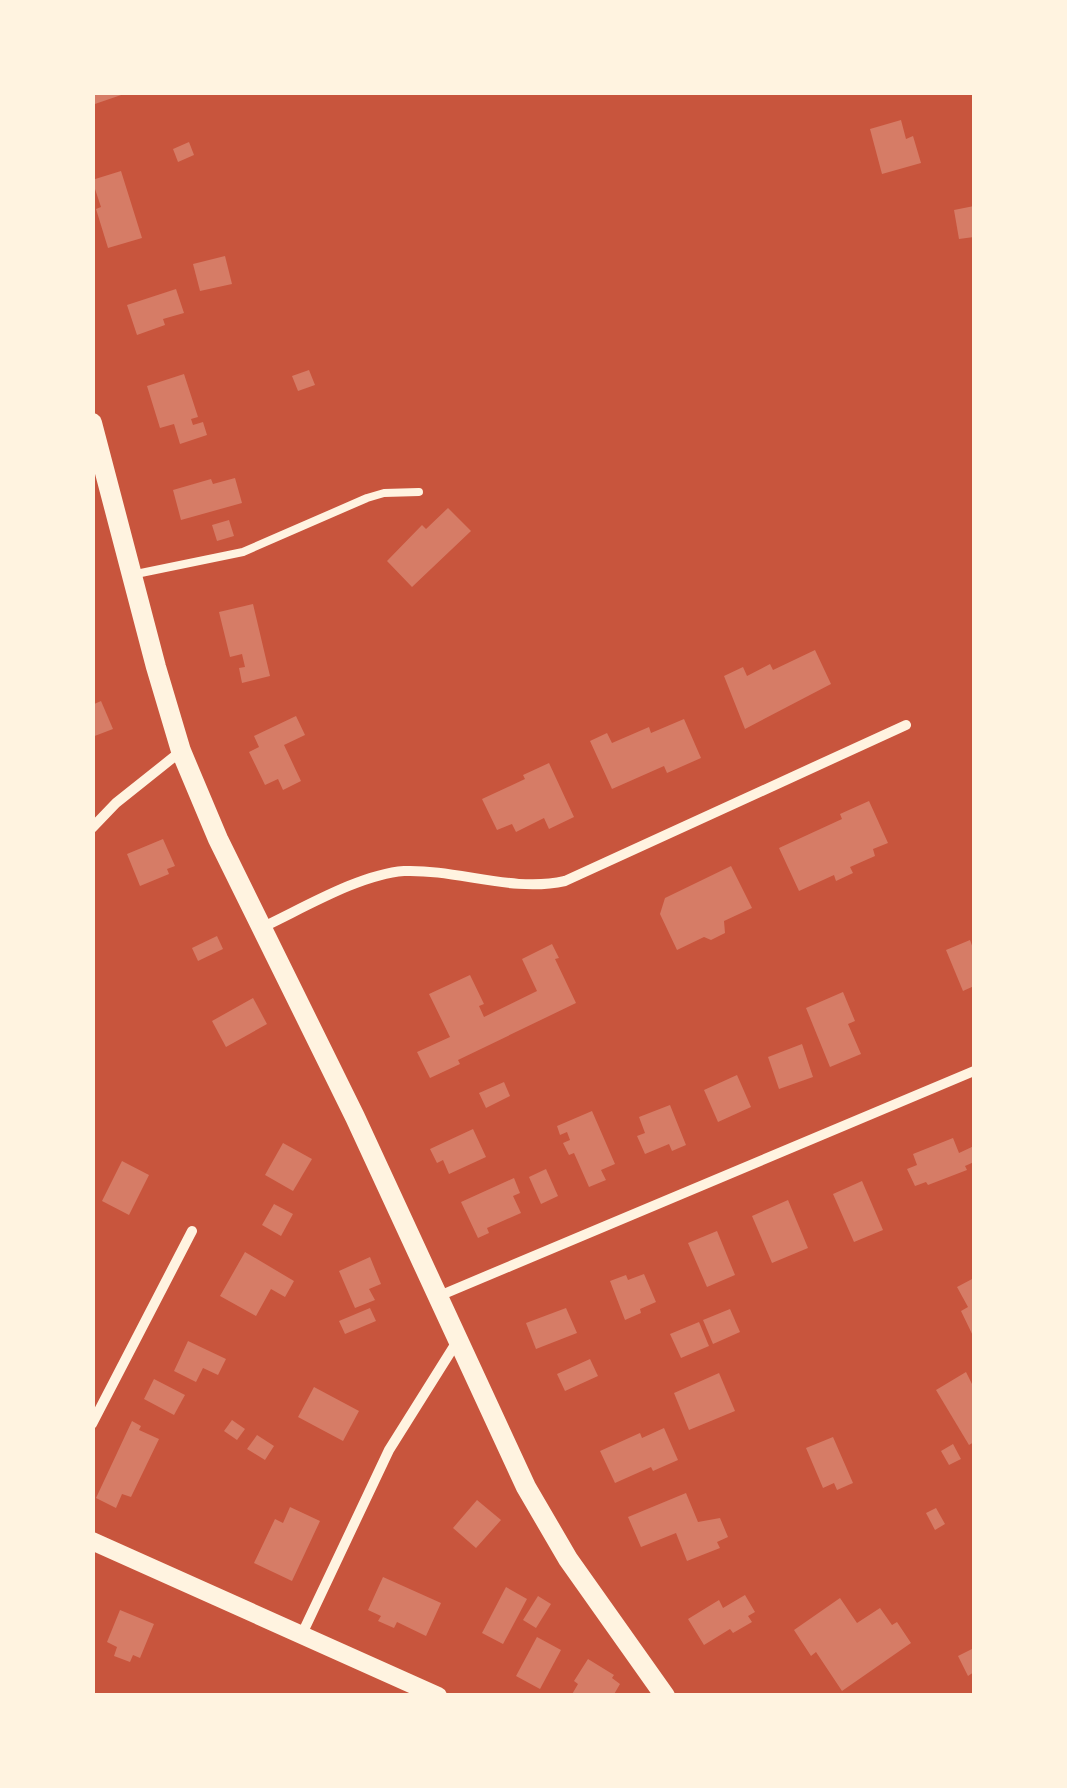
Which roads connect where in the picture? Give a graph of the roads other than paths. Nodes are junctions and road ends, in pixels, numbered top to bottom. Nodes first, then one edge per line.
1 (92, 423) edge
2 (420, 492) dead end
3 (132, 575) junction
4 (906, 724) dead end
5 (181, 751) junction
6 (93, 824) edge
7 (260, 928) junction
8 (974, 1072) edge
9 (192, 1231) dead end
10 (439, 1296) junction
11 (458, 1339) junction
12 (92, 1424) edge
13 (92, 1541) edge
14 (302, 1634) junction
15 (660, 1694) edge
16 (438, 1696) edge

1 - 3 main road
2 - 3 lane
3 - 5 main road
4 - 7 street
5 - 6 street
5 - 7 main road
7 - 10 main road
8 - 10 street
9 - 12 street
10 - 11 main road
11 - 14 street
11 - 15 main road
13 - 14 street
14 - 16 street

